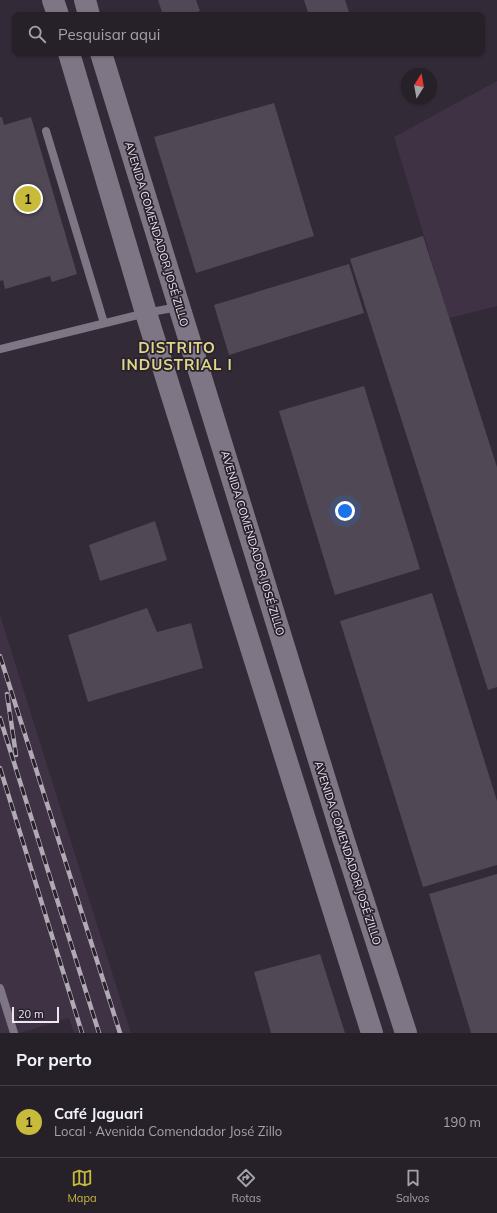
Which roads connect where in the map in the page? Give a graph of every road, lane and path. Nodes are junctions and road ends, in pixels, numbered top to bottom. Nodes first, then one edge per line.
1 (53, 0) edge
2 (85, 0) edge
3 (57, 12) edge
4 (88, 12) edge
5 (70, 56) edge
6 (104, 63) edge
7 (78, 82) junction
8 (46, 131) dead end
9 (180, 307) junction
10 (146, 313) junction
11 (104, 323) junction
12 (0, 349) edge
13 (233, 480) junction
14 (201, 490) junction
15 (277, 621) junction
16 (245, 630) junction
17 (343, 838) junction
18 (311, 844) junction
19 (0, 988) edge
20 (14, 1033) edge
21 (372, 1033) edge
22 (406, 1033) edge

1 - 3 street
2 - 4 street
5 - 7 street
6 - 7 street
6 - 9 street, AVENIDA COMENDADOR JOSÉ ZILLO
7 - 10 street
8 - 11 lane
9 - 10 lane
9 - 13 street, AVENIDA COMENDADOR JOSÉ ZILLO
10 - 11 lane
10 - 14 street
11 - 12 lane
13 - 14 street
13 - 15 street, AVENIDA COMENDADOR JOSÉ ZILLO
14 - 16 street
15 - 16 street
15 - 17 street, AVENIDA COMENDADOR JOSÉ ZILLO
16 - 18 street
17 - 18 street
17 - 22 street, AVENIDA COMENDADOR JOSÉ ZILLO
18 - 21 street
19 - 20 lane

